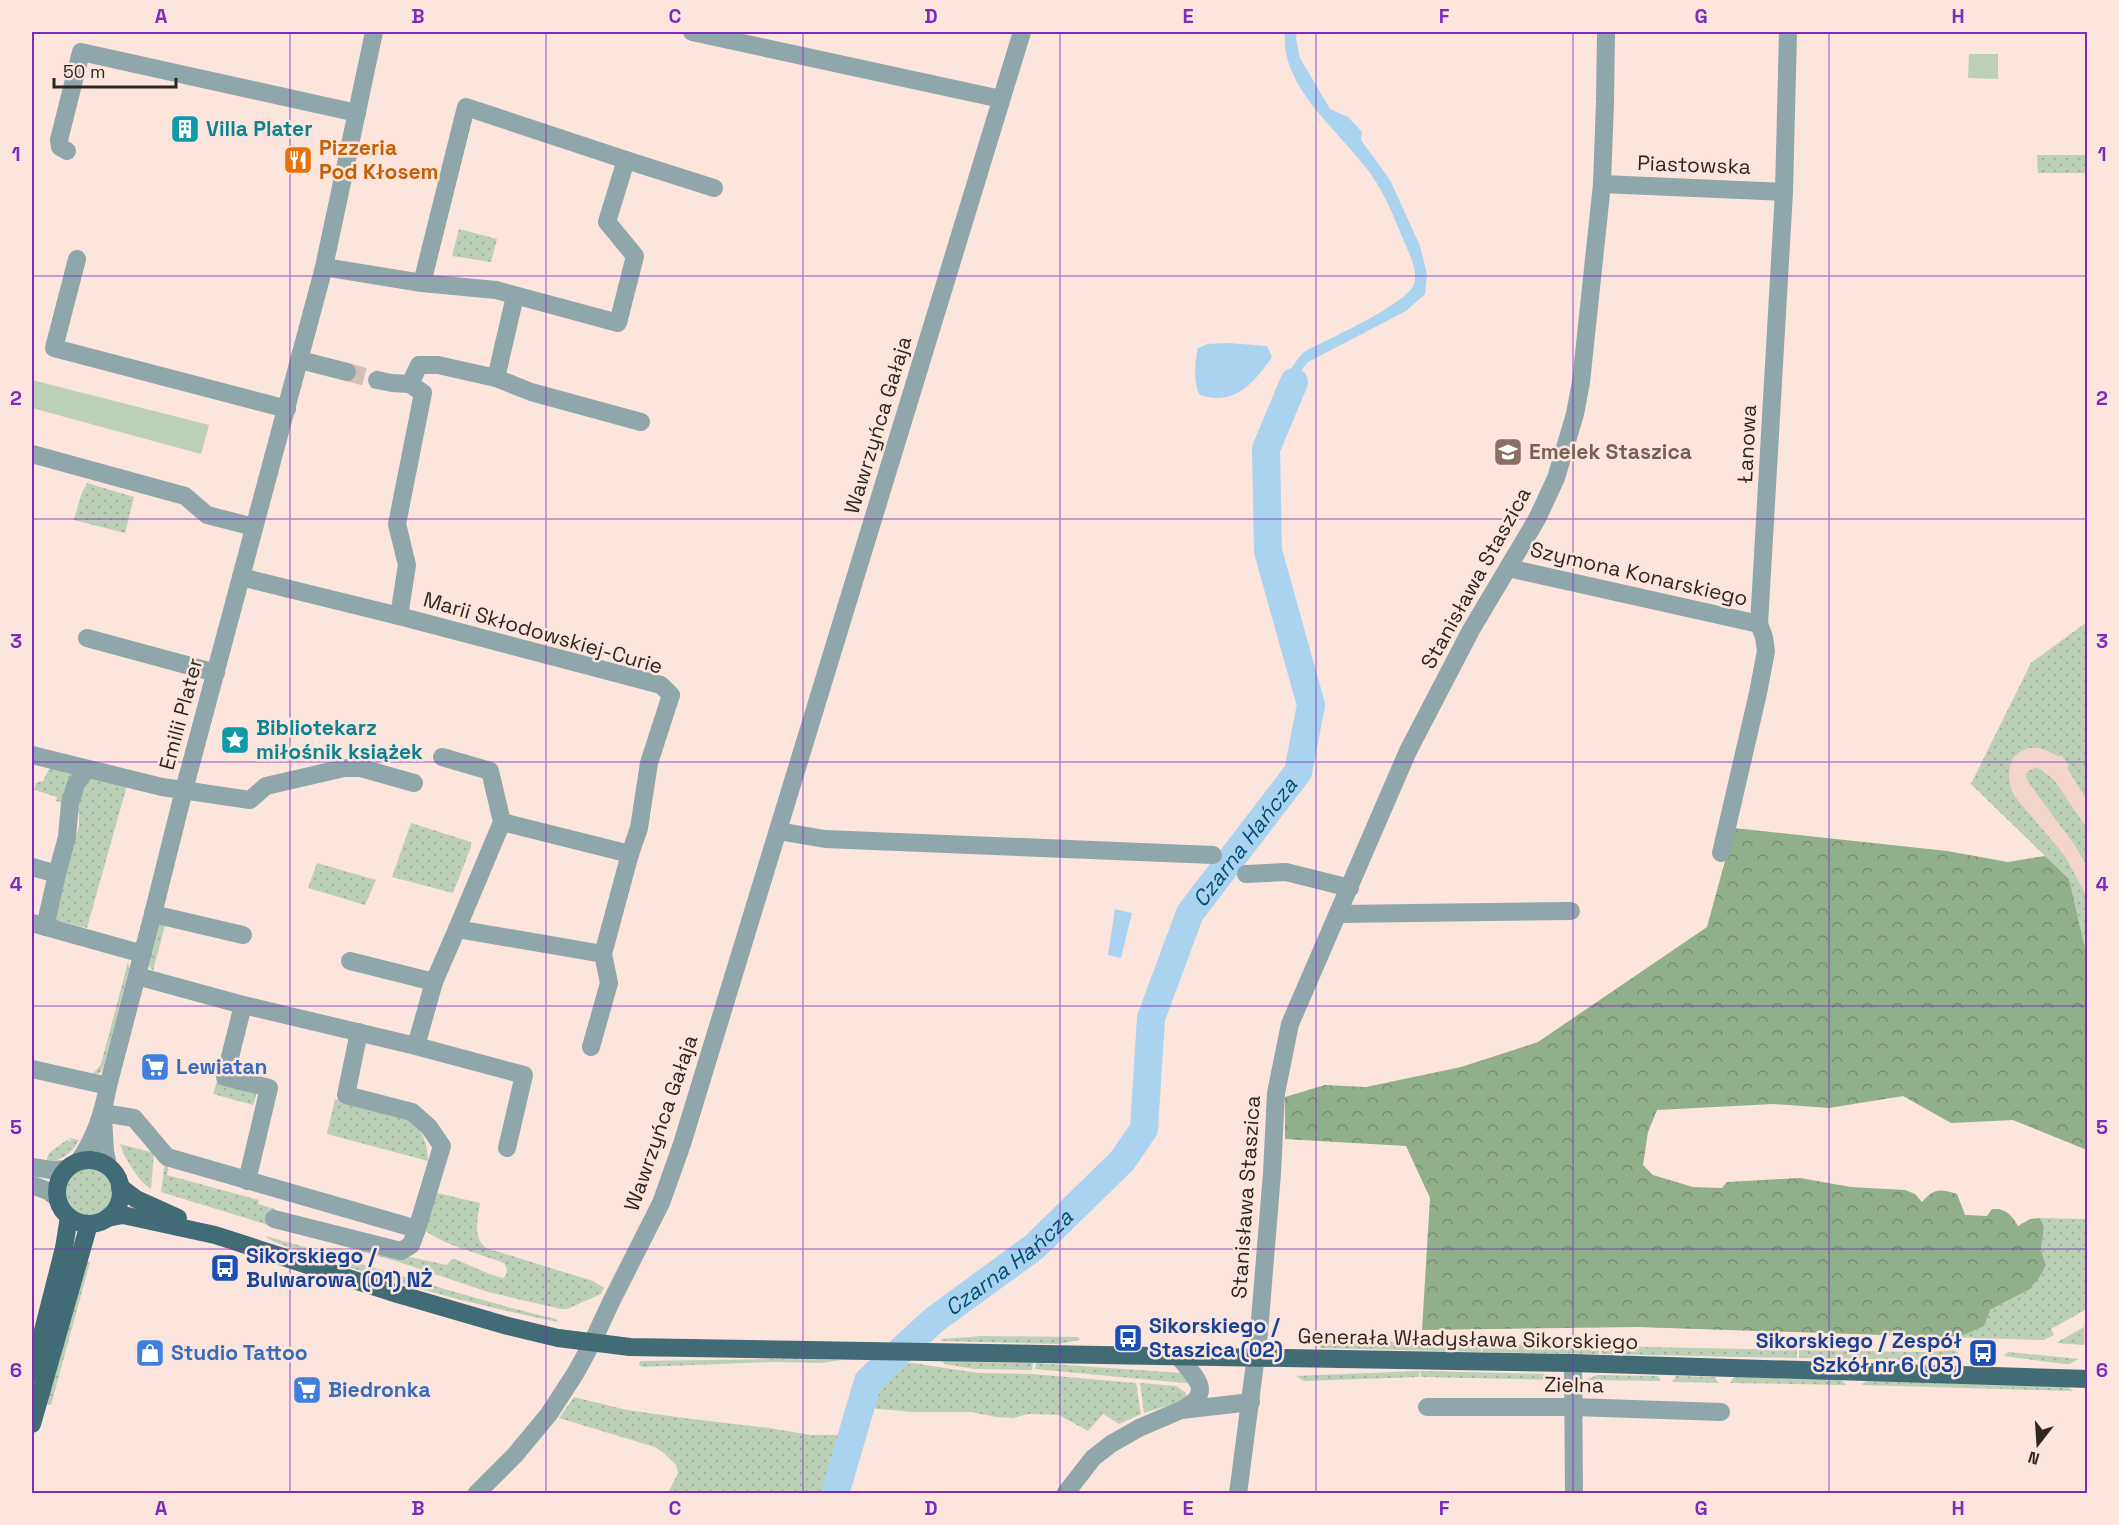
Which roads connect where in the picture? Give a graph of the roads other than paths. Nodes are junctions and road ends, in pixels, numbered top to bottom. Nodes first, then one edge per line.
1 (374, 32) edge
2 (692, 32) edge
3 (1022, 32) edge
4 (1606, 32) edge
5 (1788, 32) edge
6 (1001, 99) junction
7 (357, 113) junction
8 (67, 150) dead end
9 (626, 160) junction
10 (1602, 184) junction
11 (714, 188) dead end
12 (1784, 192) junction
13 (77, 259) dead end
14 (324, 267) junction
15 (422, 283) junction
16 (515, 296) junction
17 (300, 360) junction
18 (347, 372) tunnel mouth
19 (496, 378) junction
20 (378, 380) tunnel mouth
21 (410, 384) junction
22 (287, 409) junction
23 (641, 422) dead end
24 (32, 454) edge
25 (254, 527) junction
26 (1508, 568) junction
27 (241, 577) junction
28 (399, 616) junction
29 (1759, 624) junction
30 (87, 638) dead end
31 (216, 673) junction
32 (32, 755) edge
33 (442, 757) dead end
34 (87, 769) junction
35 (414, 783) dead end
36 (184, 790) junction
37 (502, 822) junction
38 (778, 831) junction
39 (1721, 853) dead end
40 (630, 854) junction
41 (1213, 855) dead end
42 (32, 867) edge
43 (57, 874) junction
44 (1246, 874) dead end
45 (1350, 888) junction
46 (1571, 911) dead end
47 (153, 914) junction
48 (1339, 914) junction
49 (38, 925) edge
50 (457, 928) junction
51 (243, 935) dead end
52 (142, 954) junction
53 (603, 954) junction
54 (350, 961) dead end
55 (137, 976) junction
56 (434, 982) junction
57 (243, 1005) junction
58 (359, 1032) junction
59 (416, 1046) junction
60 (591, 1047) dead end
61 (32, 1069) edge
62 (108, 1086) junction
63 (103, 1113) junction
64 (507, 1148) dead end
65 (73, 1165) junction
66 (108, 1166) junction
67 (32, 1167) edge
68 (247, 1181) junction
69 (32, 1185) edge
70 (120, 1187) junction
71 (57, 1198) junction
72 (69, 1217) junction
73 (274, 1219) dead end
74 (98, 1221) junction
75 (417, 1229) junction
76 (215, 1235) junction
77 (592, 1343) junction
78 (1178, 1356) junction
79 (1256, 1358) junction
80 (1573, 1363) junction
81 (32, 1374) edge
82 (2088, 1379) edge
83 (1251, 1402) junction
84 (1428, 1407) dead end
85 (1574, 1407) junction
86 (1181, 1410) junction
87 (1721, 1412) dead end
88 (32, 1424) edge
89 (476, 1494) edge
90 (1065, 1494) edge
91 (1238, 1494) edge
92 (1575, 1494) edge

1 - 7 street, Emilii Plater
2 - 6 street
3 - 6 street, Wawrzyńca Gałaja
4 - 10 street, Stanisława Staszica
5 - 12 street, Łanowa
6 - 38 street, Wawrzyńca Gałaja
7 - 8 street
7 - 14 street, Emilii Plater
9 - 11 street
9 - 15 street
9 - 16 street
10 - 12 street, Piastowska
10 - 26 street, Stanisława Staszica
12 - 29 street, Łanowa
13 - 22 street
14 - 15 street
14 - 17 street, Emilii Plater
15 - 16 street
16 - 19 street
17 - 18 street
17 - 22 street, Emilii Plater
19 - 21 street
19 - 23 street
20 - 21 street
21 - 28 street
22 - 25 street, Emilii Plater
24 - 25 street
25 - 27 street, Emilii Plater
26 - 29 street, Szymona Konarskiego
26 - 45 street, Stanisława Staszica
27 - 28 street, Marii Skłodowskiej-Curie
27 - 31 street, Emilii Plater
28 - 40 street, Marii Skłodowskiej-Curie
29 - 39 street, Łanowa
30 - 31 street
31 - 36 street, Emilii Plater
32 - 34 street
33 - 37 street
34 - 36 street
34 - 43 street
35 - 36 street
36 - 47 street, Emilii Plater
37 - 40 street
37 - 50 street
38 - 41 street
38 - 77 street, Wawrzyńca Gałaja
40 - 53 street, Marii Skłodowskiej-Curie
42 - 43 street
43 - 49 street
44 - 45 street
45 - 48 street, Stanisława Staszica
46 - 48 street
47 - 51 street
47 - 52 street, Emilii Plater
48 - 79 street, Stanisława Staszica
49 - 52 street
50 - 53 street
50 - 56 street
52 - 55 street, Emilii Plater
53 - 60 street, Marii Skłodowskiej-Curie
54 - 56 street
55 - 57 street
55 - 62 street, Emilii Plater
56 - 59 street
57 - 58 street
57 - 68 street
58 - 59 street
58 - 75 street
59 - 64 street
61 - 62 street
62 - 63 street, Emilii Plater
63 - 65 street, Emilii Plater
63 - 66 street, Emilii Plater
63 - 68 street
65 - 66 main road
65 - 67 street
65 - 71 main road
66 - 70 main road
68 - 75 street
69 - 71 street
70 - 74 main road
70 - 76 main road, Generała Władysława Sikorskiego
71 - 72 main road
72 - 74 main road
72 - 81 main road
73 - 75 street
74 - 76 main road, Generała Władysława Sikorskiego
74 - 88 main road
76 - 77 main road, Generała Władysława Sikorskiego
77 - 78 main road, Generała Władysława Sikorskiego
77 - 89 street, Wawrzyńca Gałaja
78 - 79 main road, Generała Władysława Sikorskiego
78 - 86 street
79 - 80 main road, Generała Władysława Sikorskiego
79 - 83 street, Stanisława Staszica
80 - 82 main road, Generała Władysława Sikorskiego
80 - 85 street
83 - 86 street
83 - 91 street, Stanisława Staszica
84 - 85 street, Zielna
85 - 87 street, Zielna
85 - 92 street
86 - 90 street

